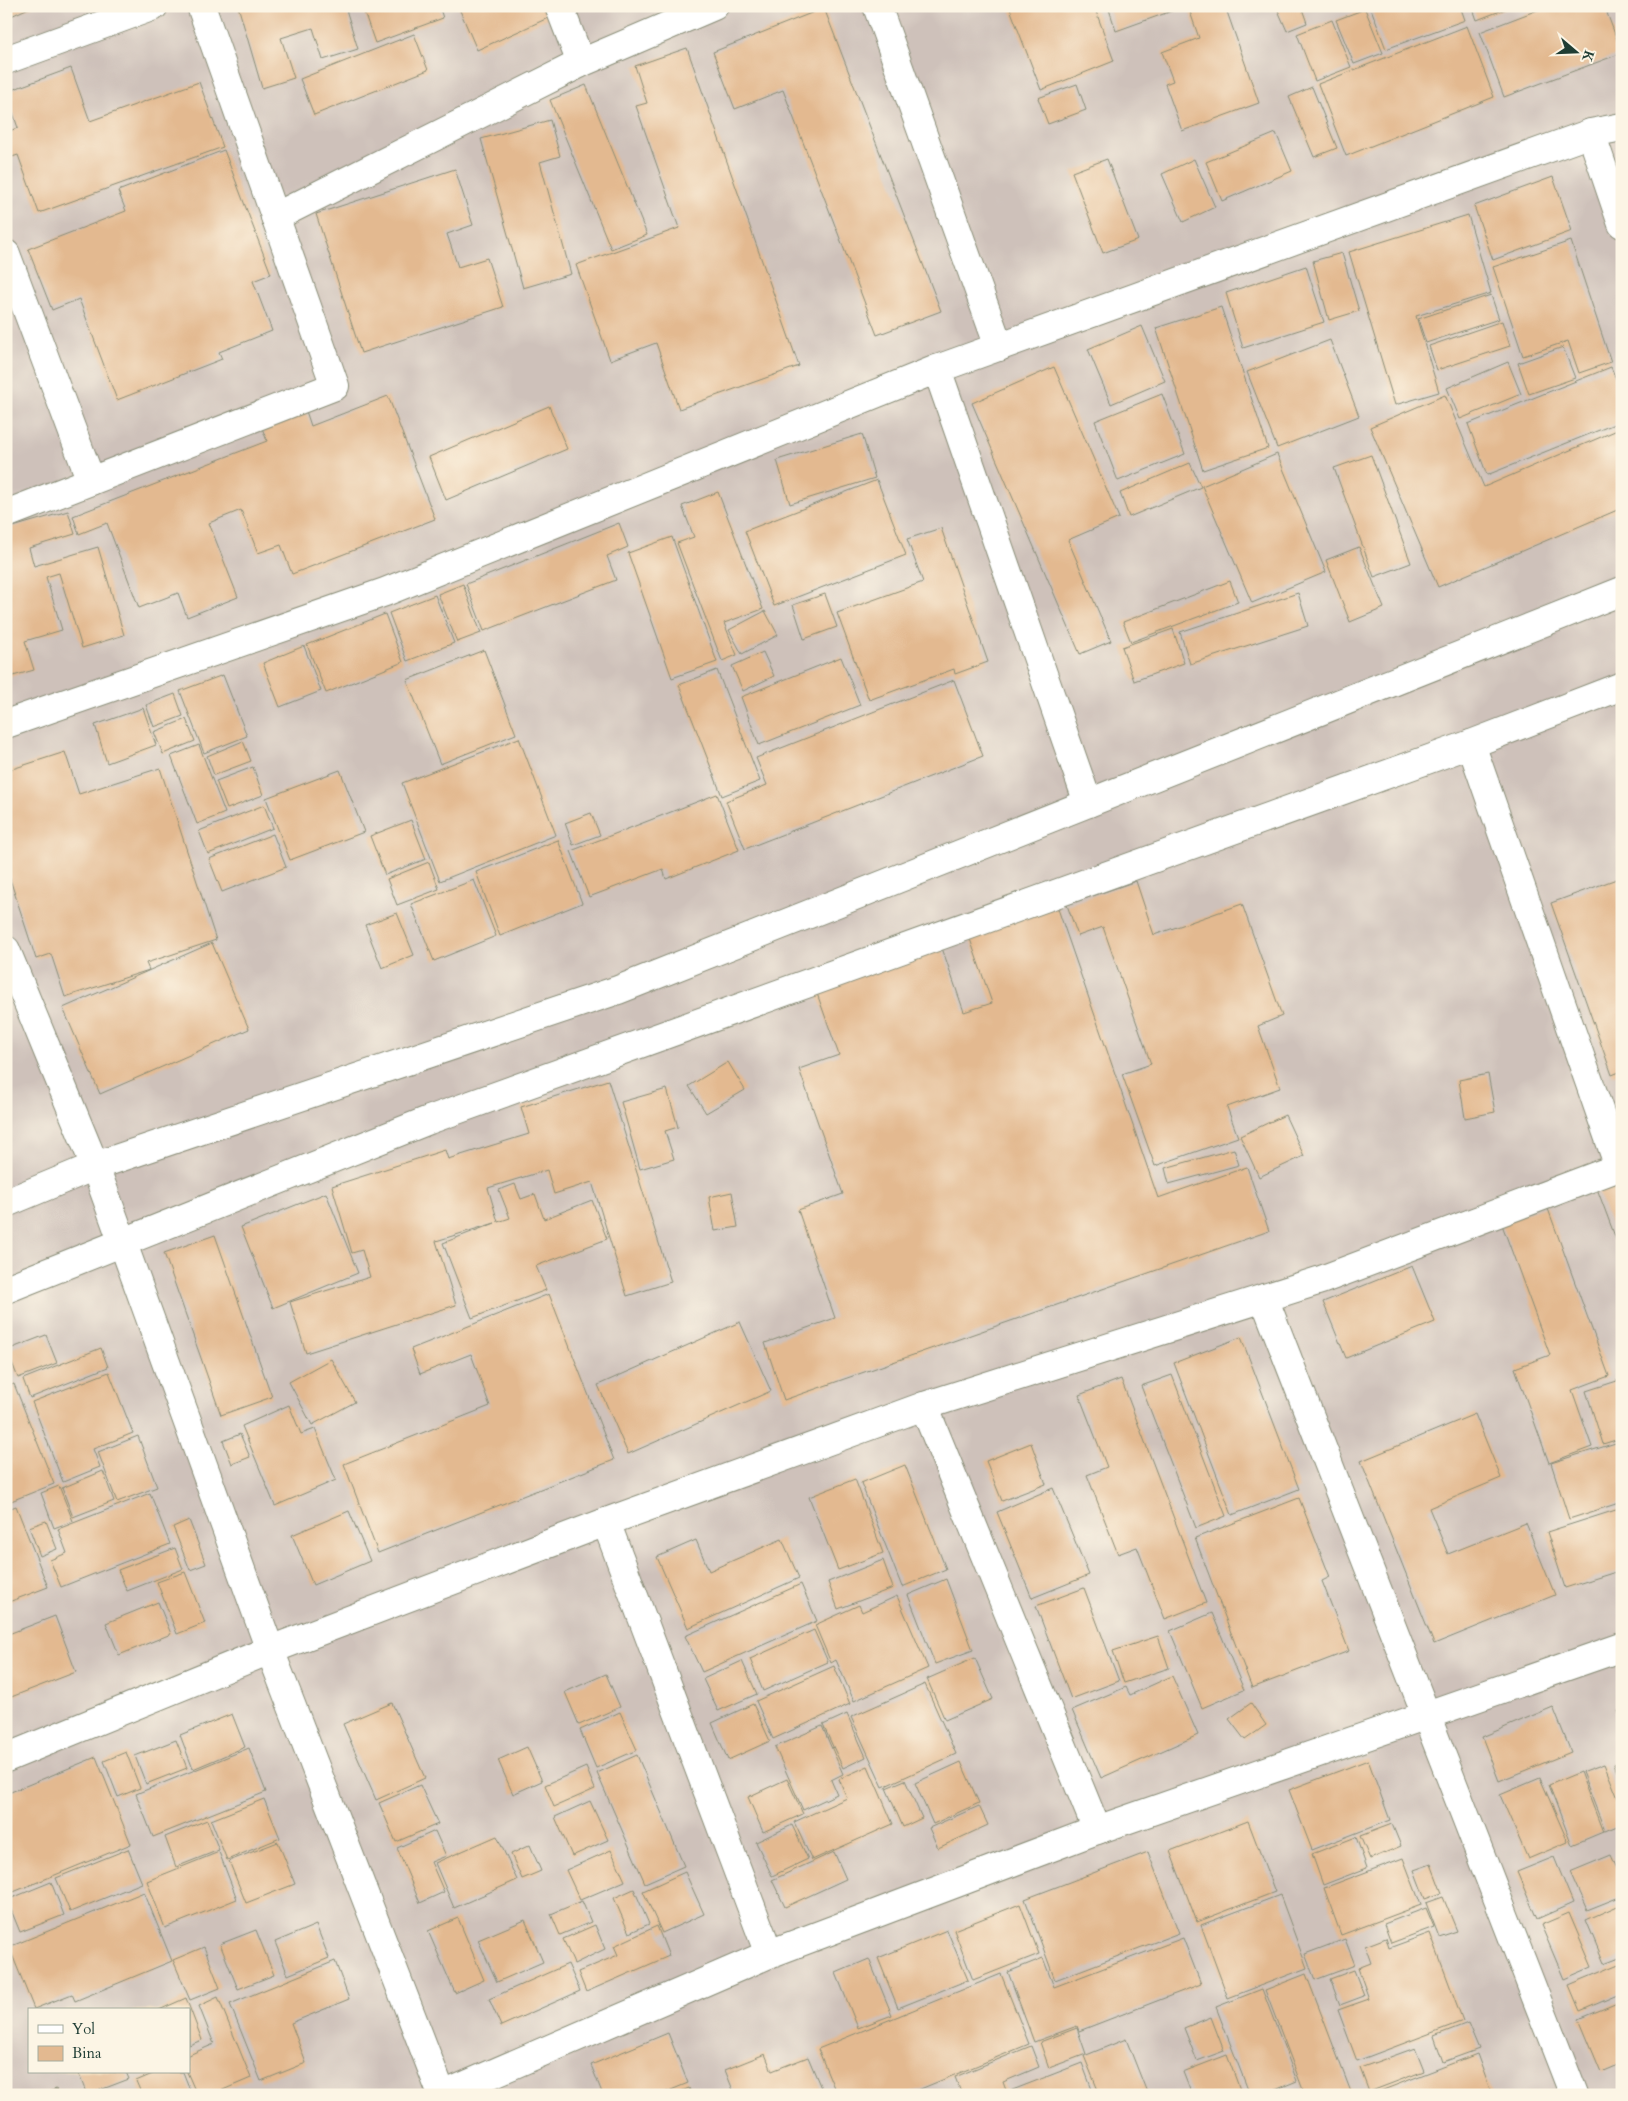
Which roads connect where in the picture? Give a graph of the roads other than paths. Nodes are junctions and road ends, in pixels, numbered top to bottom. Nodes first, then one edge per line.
1 (154, 6) edge
2 (200, 6) edge
3 (559, 6) edge
4 (714, 6) edge
5 (877, 6) edge
6 (6, 60) edge
7 (581, 62) junction
8 (1622, 127) edge
9 (1592, 132) junction
10 (275, 217) junction
11 (1622, 224) edge
12 (6, 254) edge
13 (999, 347) junction
14 (937, 369) junction
15 (91, 481) junction
16 (6, 514) edge
17 (1622, 591) edge
18 (1622, 686) edge
19 (6, 724) edge
20 (1471, 744) junction
21 (1088, 803) junction
22 (6, 950) edge
23 (95, 1166) junction
24 (1620, 1167) edge
25 (6, 1203) edge
26 (122, 1244) junction
27 (6, 1289) edge
28 (1264, 1298) junction
29 (924, 1406) junction
30 (606, 1522) junction
31 (1622, 1647) edge
32 (270, 1650) junction
33 (1426, 1714) junction
34 (6, 1758) edge
35 (1097, 1830) junction
36 (769, 1954) junction
37 (443, 2095) edge
38 (1574, 2095) edge

1 - 6 street
2 - 10 street
3 - 7 street
4 - 7 street
5 - 13 street
7 - 10 street
8 - 9 street
9 - 11 street
9 - 13 street
10 - 15 street
12 - 15 street
13 - 14 street
14 - 19 street
14 - 21 street
15 - 16 street
17 - 21 street
18 - 20 street
20 - 24 street
20 - 26 street
21 - 23 street
22 - 23 street
23 - 25 street
23 - 26 street
24 - 28 street
26 - 27 street
26 - 32 street
28 - 29 street
28 - 33 street
29 - 30 street
29 - 35 street
30 - 32 street
30 - 36 street
31 - 33 street
32 - 34 street
32 - 37 street
33 - 35 street
33 - 38 street
35 - 36 street
36 - 37 street

